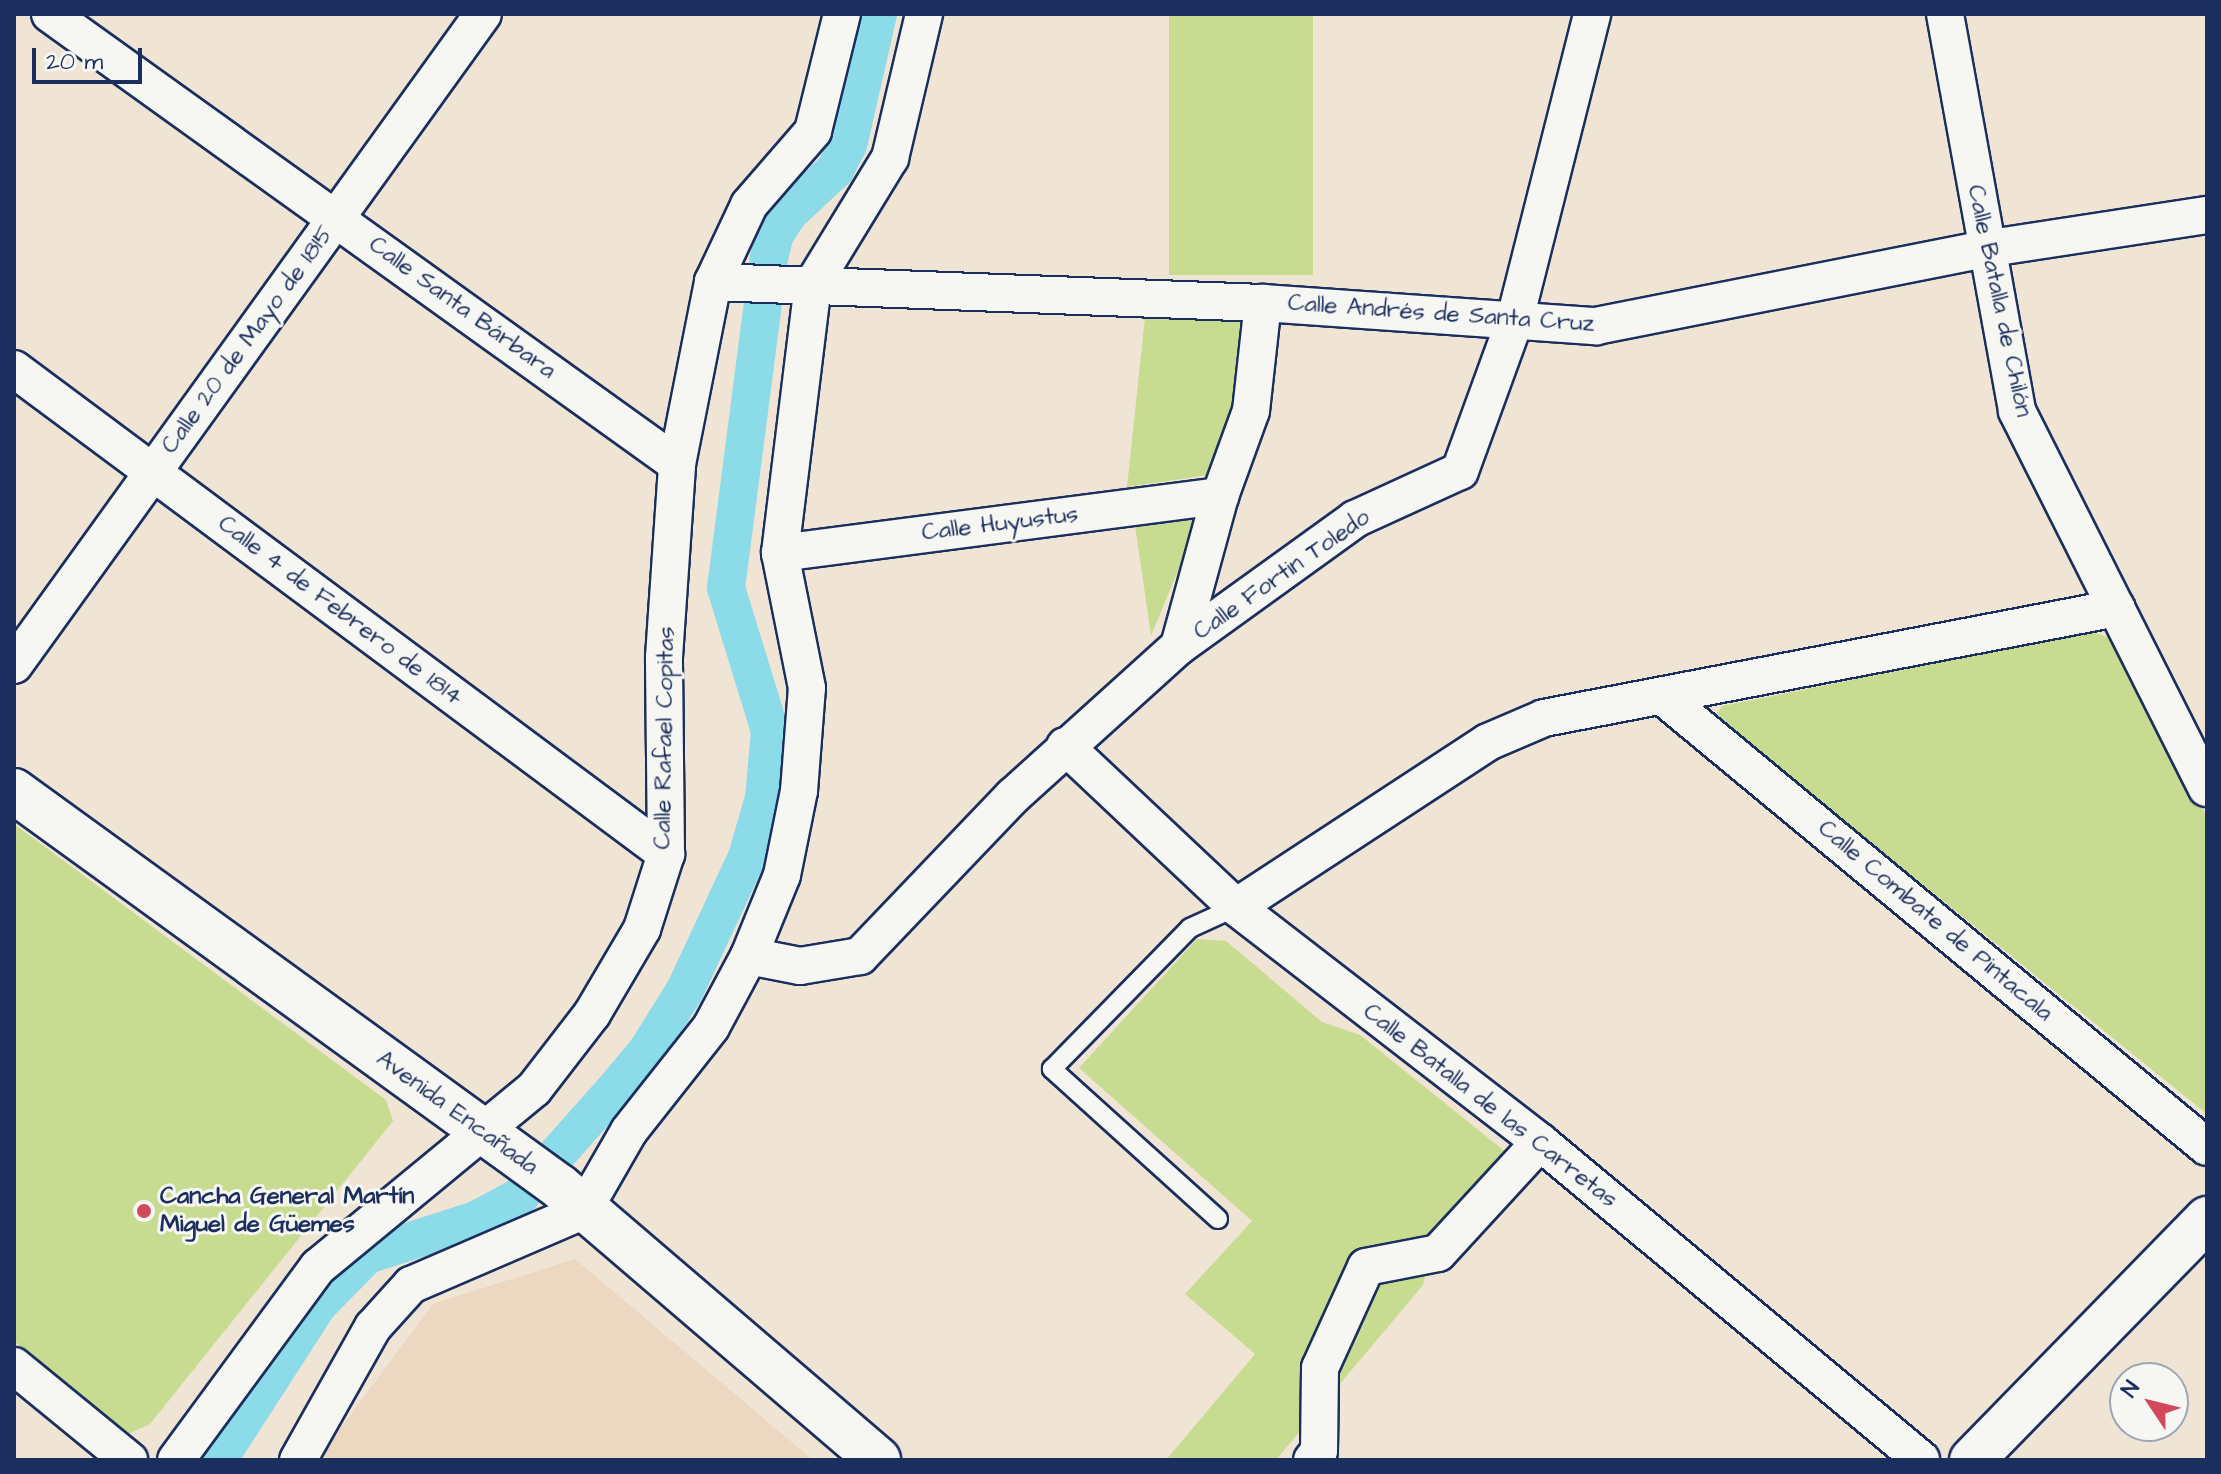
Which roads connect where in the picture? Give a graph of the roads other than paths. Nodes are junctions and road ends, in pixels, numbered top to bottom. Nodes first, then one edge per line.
1 (50, 14) edge
2 (483, 14) edge
3 (842, 14) edge
4 (924, 14) edge
5 (1592, 14) edge
6 (1945, 14) edge
7 (2207, 215) edge
8 (337, 217) junction
9 (1984, 249) junction
10 (729, 282) junction
11 (804, 284) junction
12 (1263, 303) junction
13 (1514, 323) junction
14 (14, 369) edge
15 (677, 464) junction
16 (153, 472) junction
17 (1220, 496) junction
18 (780, 553) junction
19 (2117, 608) junction
20 (1179, 646) junction
21 (14, 665) edge
22 (1662, 696) junction
23 (1065, 746) junction
24 (2207, 788) edge
25 (14, 791) edge
26 (666, 854) junction
27 (1236, 907) junction
28 (749, 956) junction
29 (493, 1139) junction
30 (1540, 1142) junction
31 (2207, 1147) edge
32 (572, 1199) junction
33 (1218, 1219) dead end
34 (2207, 1219) edge
35 (14, 1366) edge
36 (129, 1460) edge
37 (176, 1460) edge
38 (298, 1460) edge
39 (878, 1460) edge
40 (1312, 1460) edge
41 (1921, 1460) edge
42 (1972, 1460) edge

1 - 8 street, Calle Santa Bárbara
2 - 8 street, Calle 20 de Mayo de 1815
3 - 10 street, Calle Rafael Copitas
4 - 11 street
5 - 13 street, Calle Fortin Toledo
6 - 9 street, Calle Batalla de Chilón
7 - 9 street, Calle Andrés de Santa Cruz
8 - 15 street, Calle Santa Bárbara
8 - 16 street, Calle 20 de Mayo de 1815
9 - 13 street, Calle Andrés de Santa Cruz
9 - 19 street, Calle Batalla de Chilón
10 - 11 street, Calle Andrés de Santa Cruz
10 - 15 street, Calle Rafael Copitas
11 - 12 street, Calle Andrés de Santa Cruz
11 - 18 street
12 - 13 street, Calle Andrés de Santa Cruz
12 - 17 street
13 - 20 street, Calle Fortin Toledo
14 - 16 street, Calle 4 de Febrero de 1814
15 - 26 street, Calle Rafael Copitas
16 - 21 street, Calle 20 de Mayo de 1815
16 - 26 street, Calle 4 de Febrero de 1814
17 - 18 street, Calle Huyustus
17 - 20 street
18 - 28 street
19 - 22 street
19 - 24 street, Calle Batalla de Chilón
20 - 23 street, Calle Fortin Toledo
22 - 27 street
22 - 31 street, Calle Combate de Pintacala
23 - 27 street, Calle Batalla de las Carretas
23 - 28 street, Calle Fortin Toledo
25 - 29 main road, Avenida Encañada
26 - 29 street, Calle Rafael Copitas
27 - 30 street, Calle Batalla de las Carretas
27 - 33 lane
28 - 32 street
29 - 32 main road, Avenida Encañada
29 - 37 street, Calle Rafael Copitas
30 - 40 street
30 - 41 street, Calle Batalla de las Carretas
32 - 38 street
32 - 39 main road, Avenida Encañada
34 - 42 main road
35 - 36 street

